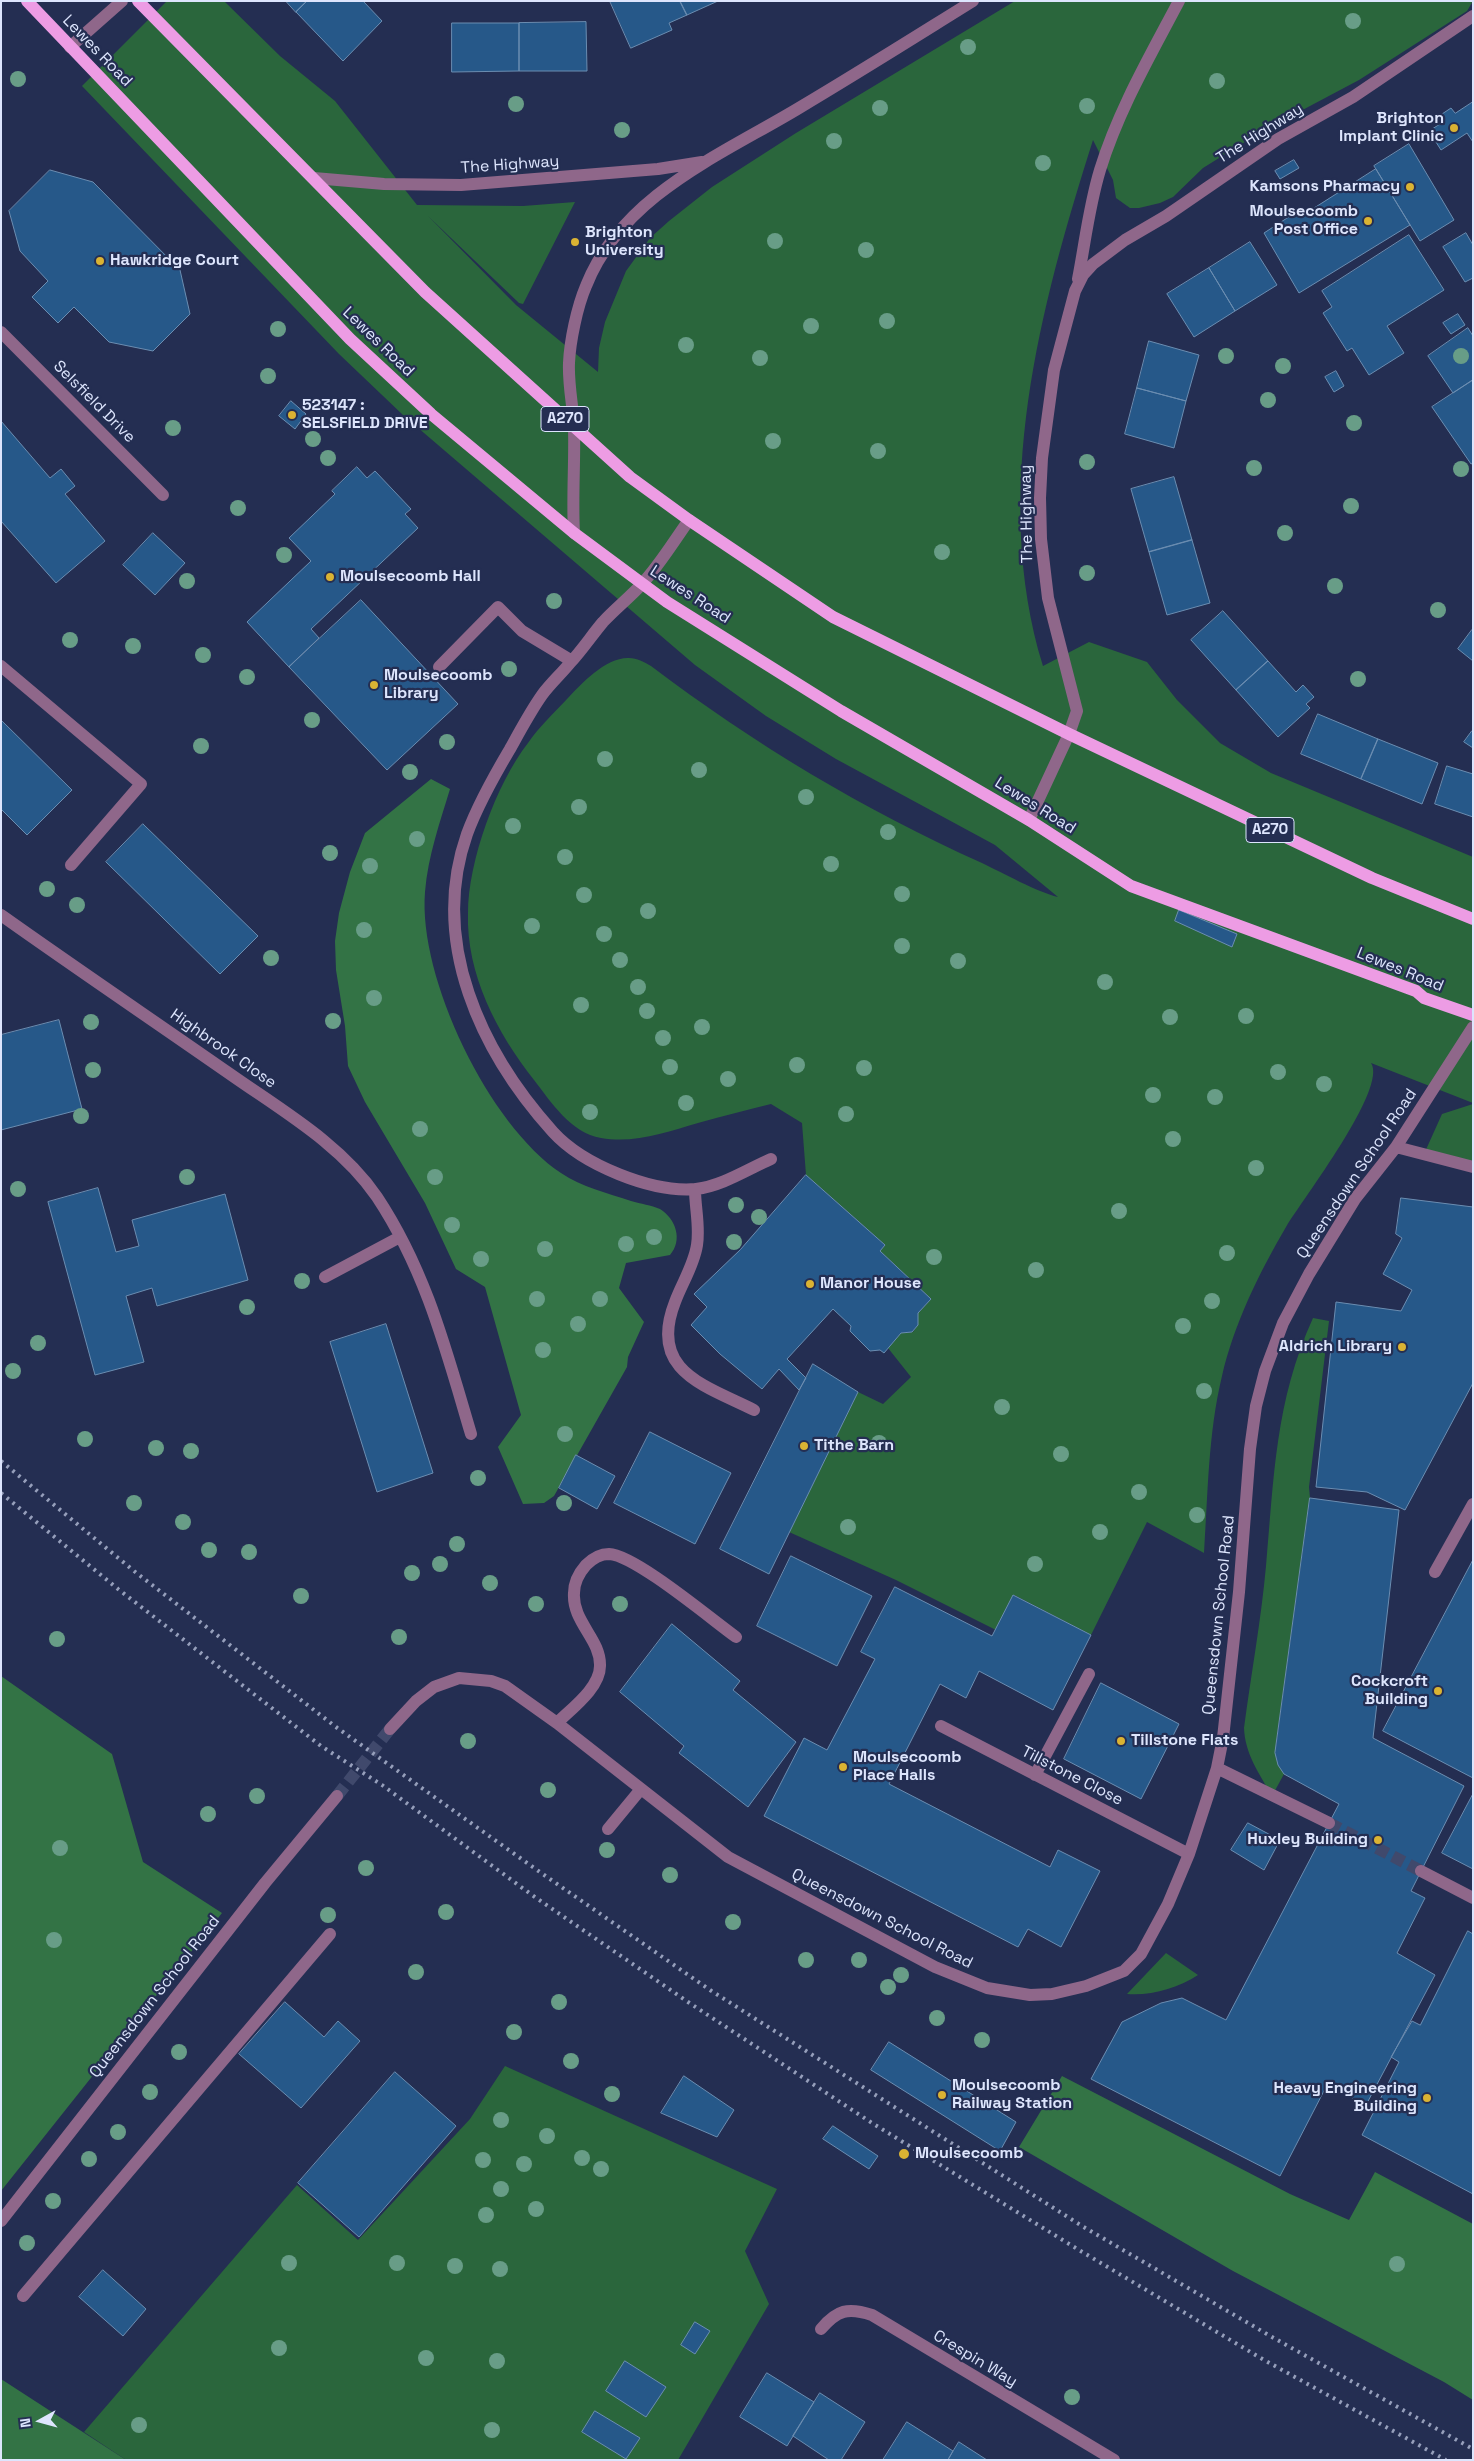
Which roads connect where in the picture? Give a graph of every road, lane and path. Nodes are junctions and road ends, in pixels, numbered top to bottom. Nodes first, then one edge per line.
1 (27, 1) edge
2 (122, 1) edge
3 (138, 1) edge
4 (973, 1) edge
5 (1179, 1) edge
6 (1473, 16) edge
7 (70, 47) junction
8 (707, 161) junction
9 (314, 178) junction
10 (1075, 291) junction
11 (1, 332) edge
12 (574, 428) junction
13 (163, 495) dead end
14 (689, 520) junction
15 (574, 533) junction
16 (643, 584) junction
17 (572, 661) junction
18 (1, 666) edge
19 (439, 667) dead end
20 (1069, 734) junction
21 (1030, 820) junction
22 (71, 865) dead end
23 (1, 915) edge
24 (1473, 919) edge
25 (1473, 1015) edge
26 (1473, 1027) edge
27 (1396, 1147) junction
28 (772, 1159) dead end
29 (1473, 1167) edge
30 (695, 1189) junction
31 (400, 1237) junction
32 (325, 1277) dead end
33 (754, 1410) dead end
34 (470, 1434) dead end
35 (1473, 1504) edge
36 (1435, 1572) dead end
37 (736, 1637) dead end
38 (1089, 1674) dead end
39 (557, 1723) junction
40 (941, 1726) dead end
41 (390, 1729) tunnel mouth
42 (1217, 1768) junction
43 (1036, 1775) junction
44 (641, 1789) junction
45 (337, 1796) tunnel mouth
46 (1329, 1823) tunnel mouth
47 (608, 1829) dead end
48 (1189, 1854) junction
49 (1421, 1872) tunnel mouth
50 (1473, 1898) edge
51 (330, 1934) dead end
52 (1, 2220) edge
53 (23, 2296) dead end
54 (821, 2329) dead end
55 (1114, 2460) edge

1 - 7 main road, Lewes Road
2 - 7 street
3 - 9 main road, A270
4 - 8 street, The Highway
5 - 10 street, The Highway
6 - 10 street, The Highway
7 - 15 main road, Lewes Road
8 - 9 street, The Highway
8 - 12 street, The Highway
9 - 12 main road, A270
10 - 20 street, The Highway
11 - 13 street, Selsfield Drive
12 - 14 main road, A270
12 - 15 street, The Highway
14 - 16 street
14 - 20 main road, A270
15 - 16 main road, Lewes Road
16 - 17 street
16 - 21 main road, Lewes Road
17 - 19 street
17 - 30 street
18 - 22 street
20 - 21 street, The Highway
20 - 24 main road, A270
21 - 25 main road, Lewes Road
23 - 31 street, Highbrook Close
26 - 27 street, Queensdown School Road
27 - 29 street
27 - 42 street, Queensdown School Road
28 - 30 street
30 - 33 street
31 - 32 street
31 - 34 street, Highbrook Close
35 - 36 street
37 - 39 street
38 - 43 street
39 - 41 street, Queensdown School Road
39 - 44 street, Queensdown School Road
40 - 43 street, Tillstone Close
42 - 46 street
42 - 48 street, Queensdown School Road
43 - 48 street, Tillstone Close
44 - 47 street
44 - 48 street, Queensdown School Road
45 - 52 street, Queensdown School Road
49 - 50 street
51 - 53 street
54 - 55 street, Crespin Way

